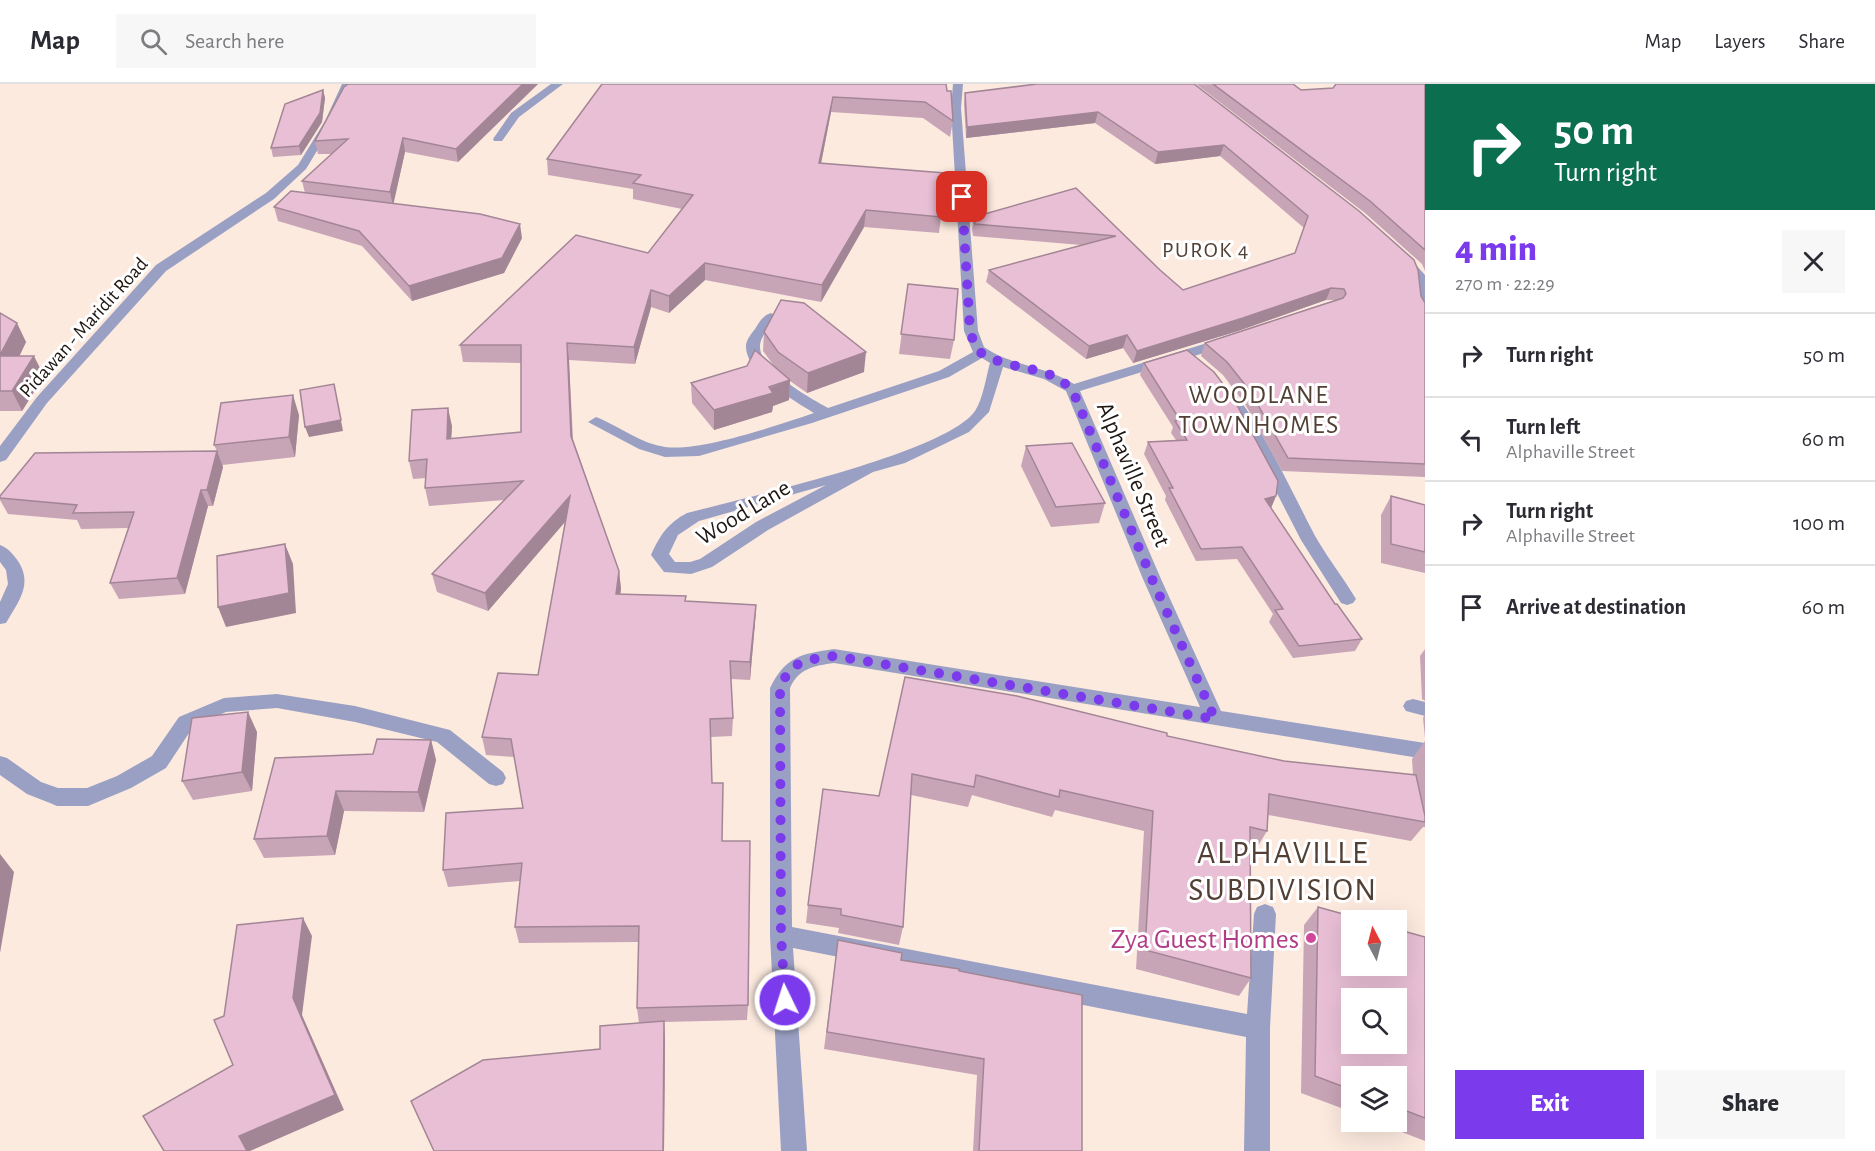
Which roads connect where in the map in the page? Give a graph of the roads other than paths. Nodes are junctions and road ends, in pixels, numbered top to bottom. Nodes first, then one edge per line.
1 (346, 84) edge
2 (558, 84) edge
3 (958, 84) edge
4 (498, 139) dead end
5 (1393, 248) edge
6 (1425, 311) edge
7 (771, 317) edge
8 (1244, 336) edge
9 (981, 353) junction
10 (1186, 354) junction
11 (998, 360) junction
12 (1072, 389) junction
13 (826, 413) junction
14 (596, 422) dead end
15 (0, 457) edge
16 (866, 471) junction
17 (0, 550) edge
18 (1347, 599) dead end
19 (0, 618) edge
20 (1215, 719) junction
21 (1425, 751) edge
22 (0, 764) edge
23 (496, 778) dead end
24 (1265, 914) dead end
25 (781, 935) junction
26 (1258, 1028) junction
27 (794, 1151) edge
28 (1257, 1151) edge

1 - 15 street, Pidawan - Maridit Road
2 - 4 street
3 - 9 street
5 - 6 street
7 - 13 street
8 - 10 street
9 - 11 street, Alphaville Street
9 - 13 street
10 - 12 street
10 - 18 street
11 - 12 street, Alphaville Street
11 - 16 street, Wood Lane
12 - 20 street, Alphaville Street
13 - 14 street
16 - 16 street, Wood Lane
17 - 19 street
20 - 21 street
20 - 25 street
22 - 23 street
24 - 26 street
25 - 26 street
25 - 27 street
26 - 28 street

